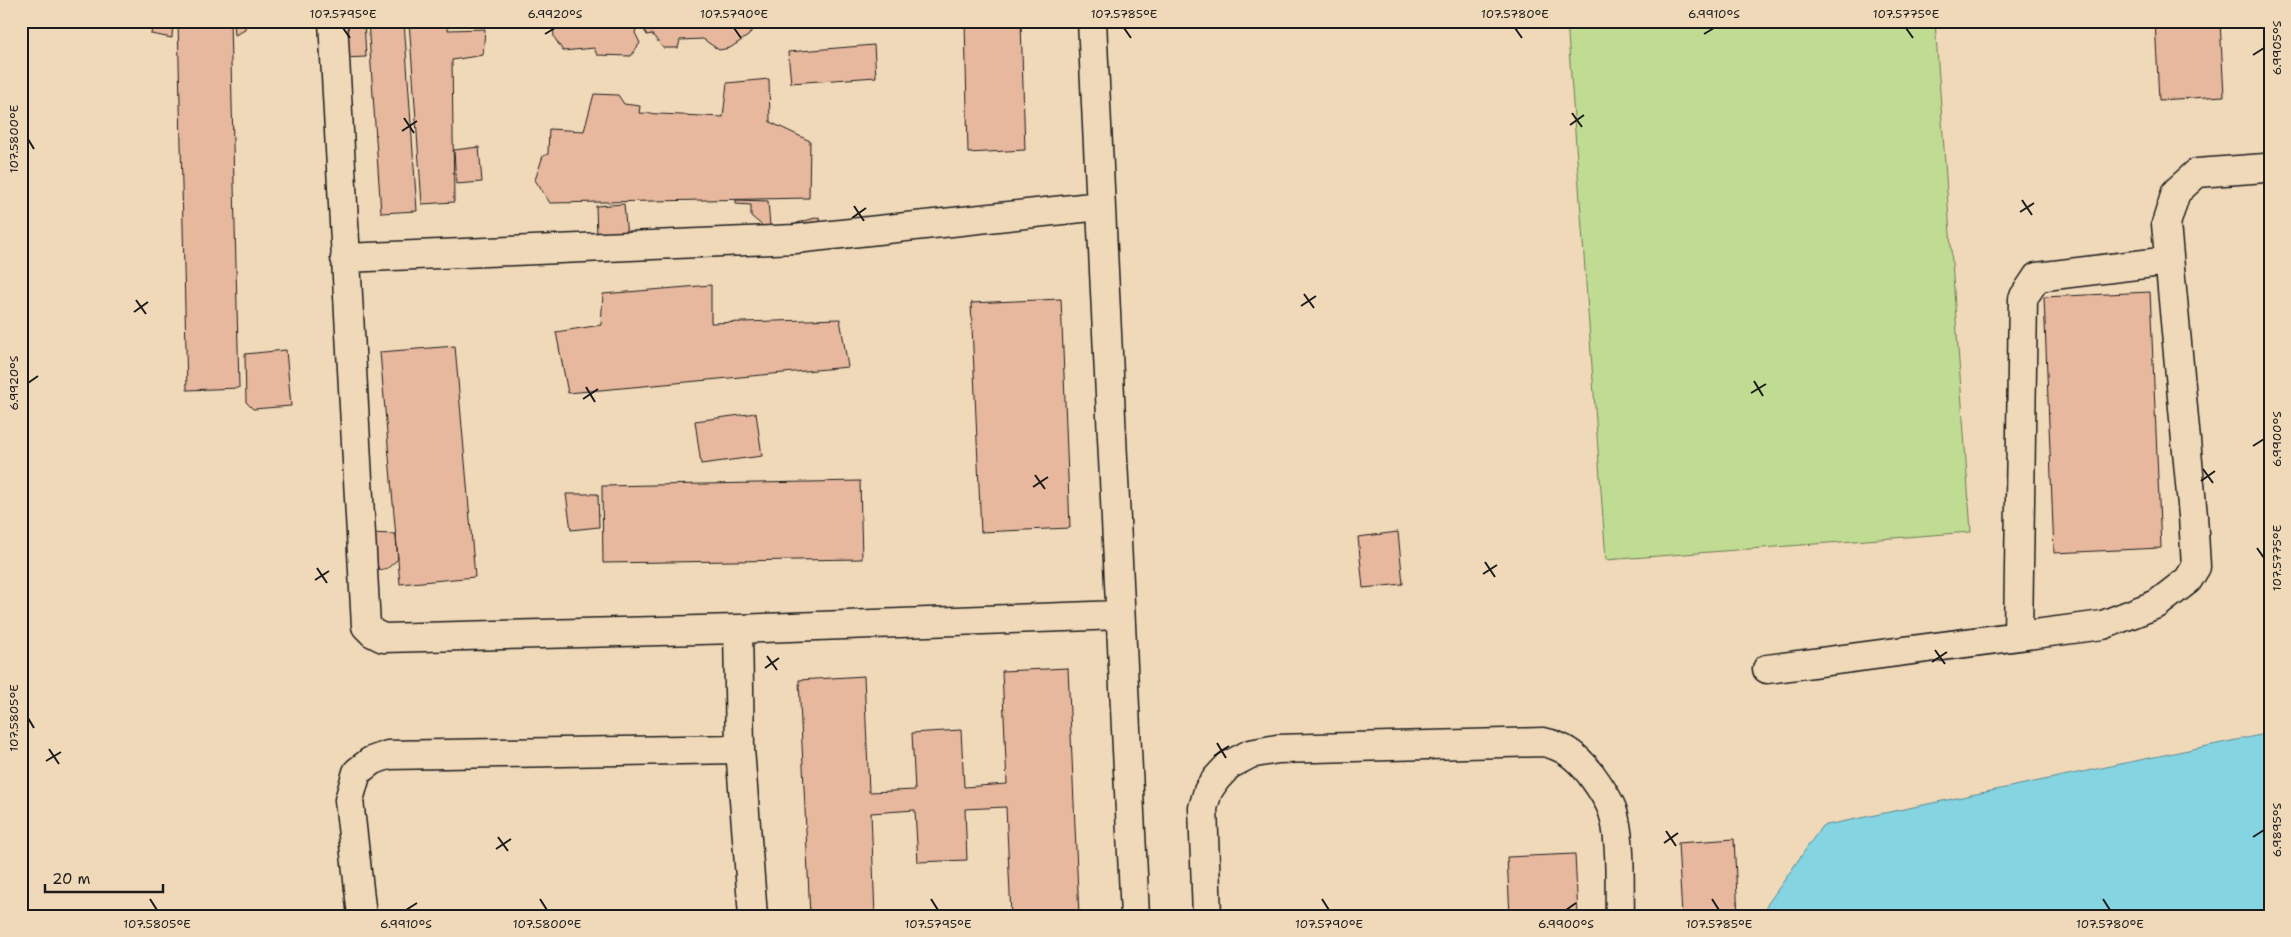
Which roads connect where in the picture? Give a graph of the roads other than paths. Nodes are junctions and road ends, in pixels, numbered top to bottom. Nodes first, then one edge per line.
1 (333, 21) edge
2 (1092, 21) edge
3 (2265, 168) dead end
4 (1100, 206) junction
5 (345, 258) junction
6 (2169, 261) junction
7 (1120, 615) junction
8 (738, 628) junction
9 (2018, 636) junction
10 (1768, 669) dead end
11 (740, 749) junction
12 (362, 916) edge
13 (753, 916) edge
14 (1135, 916) edge
15 (1207, 916) edge
16 (1620, 916) edge

1 - 5 lane
2 - 4 lane
3 - 6 lane
4 - 5 lane
4 - 7 lane
5 - 8 lane
6 - 9 lane
6 - 9 lane
7 - 8 lane
7 - 14 lane
8 - 11 lane
9 - 10 lane
11 - 12 lane
11 - 13 lane
15 - 16 lane

